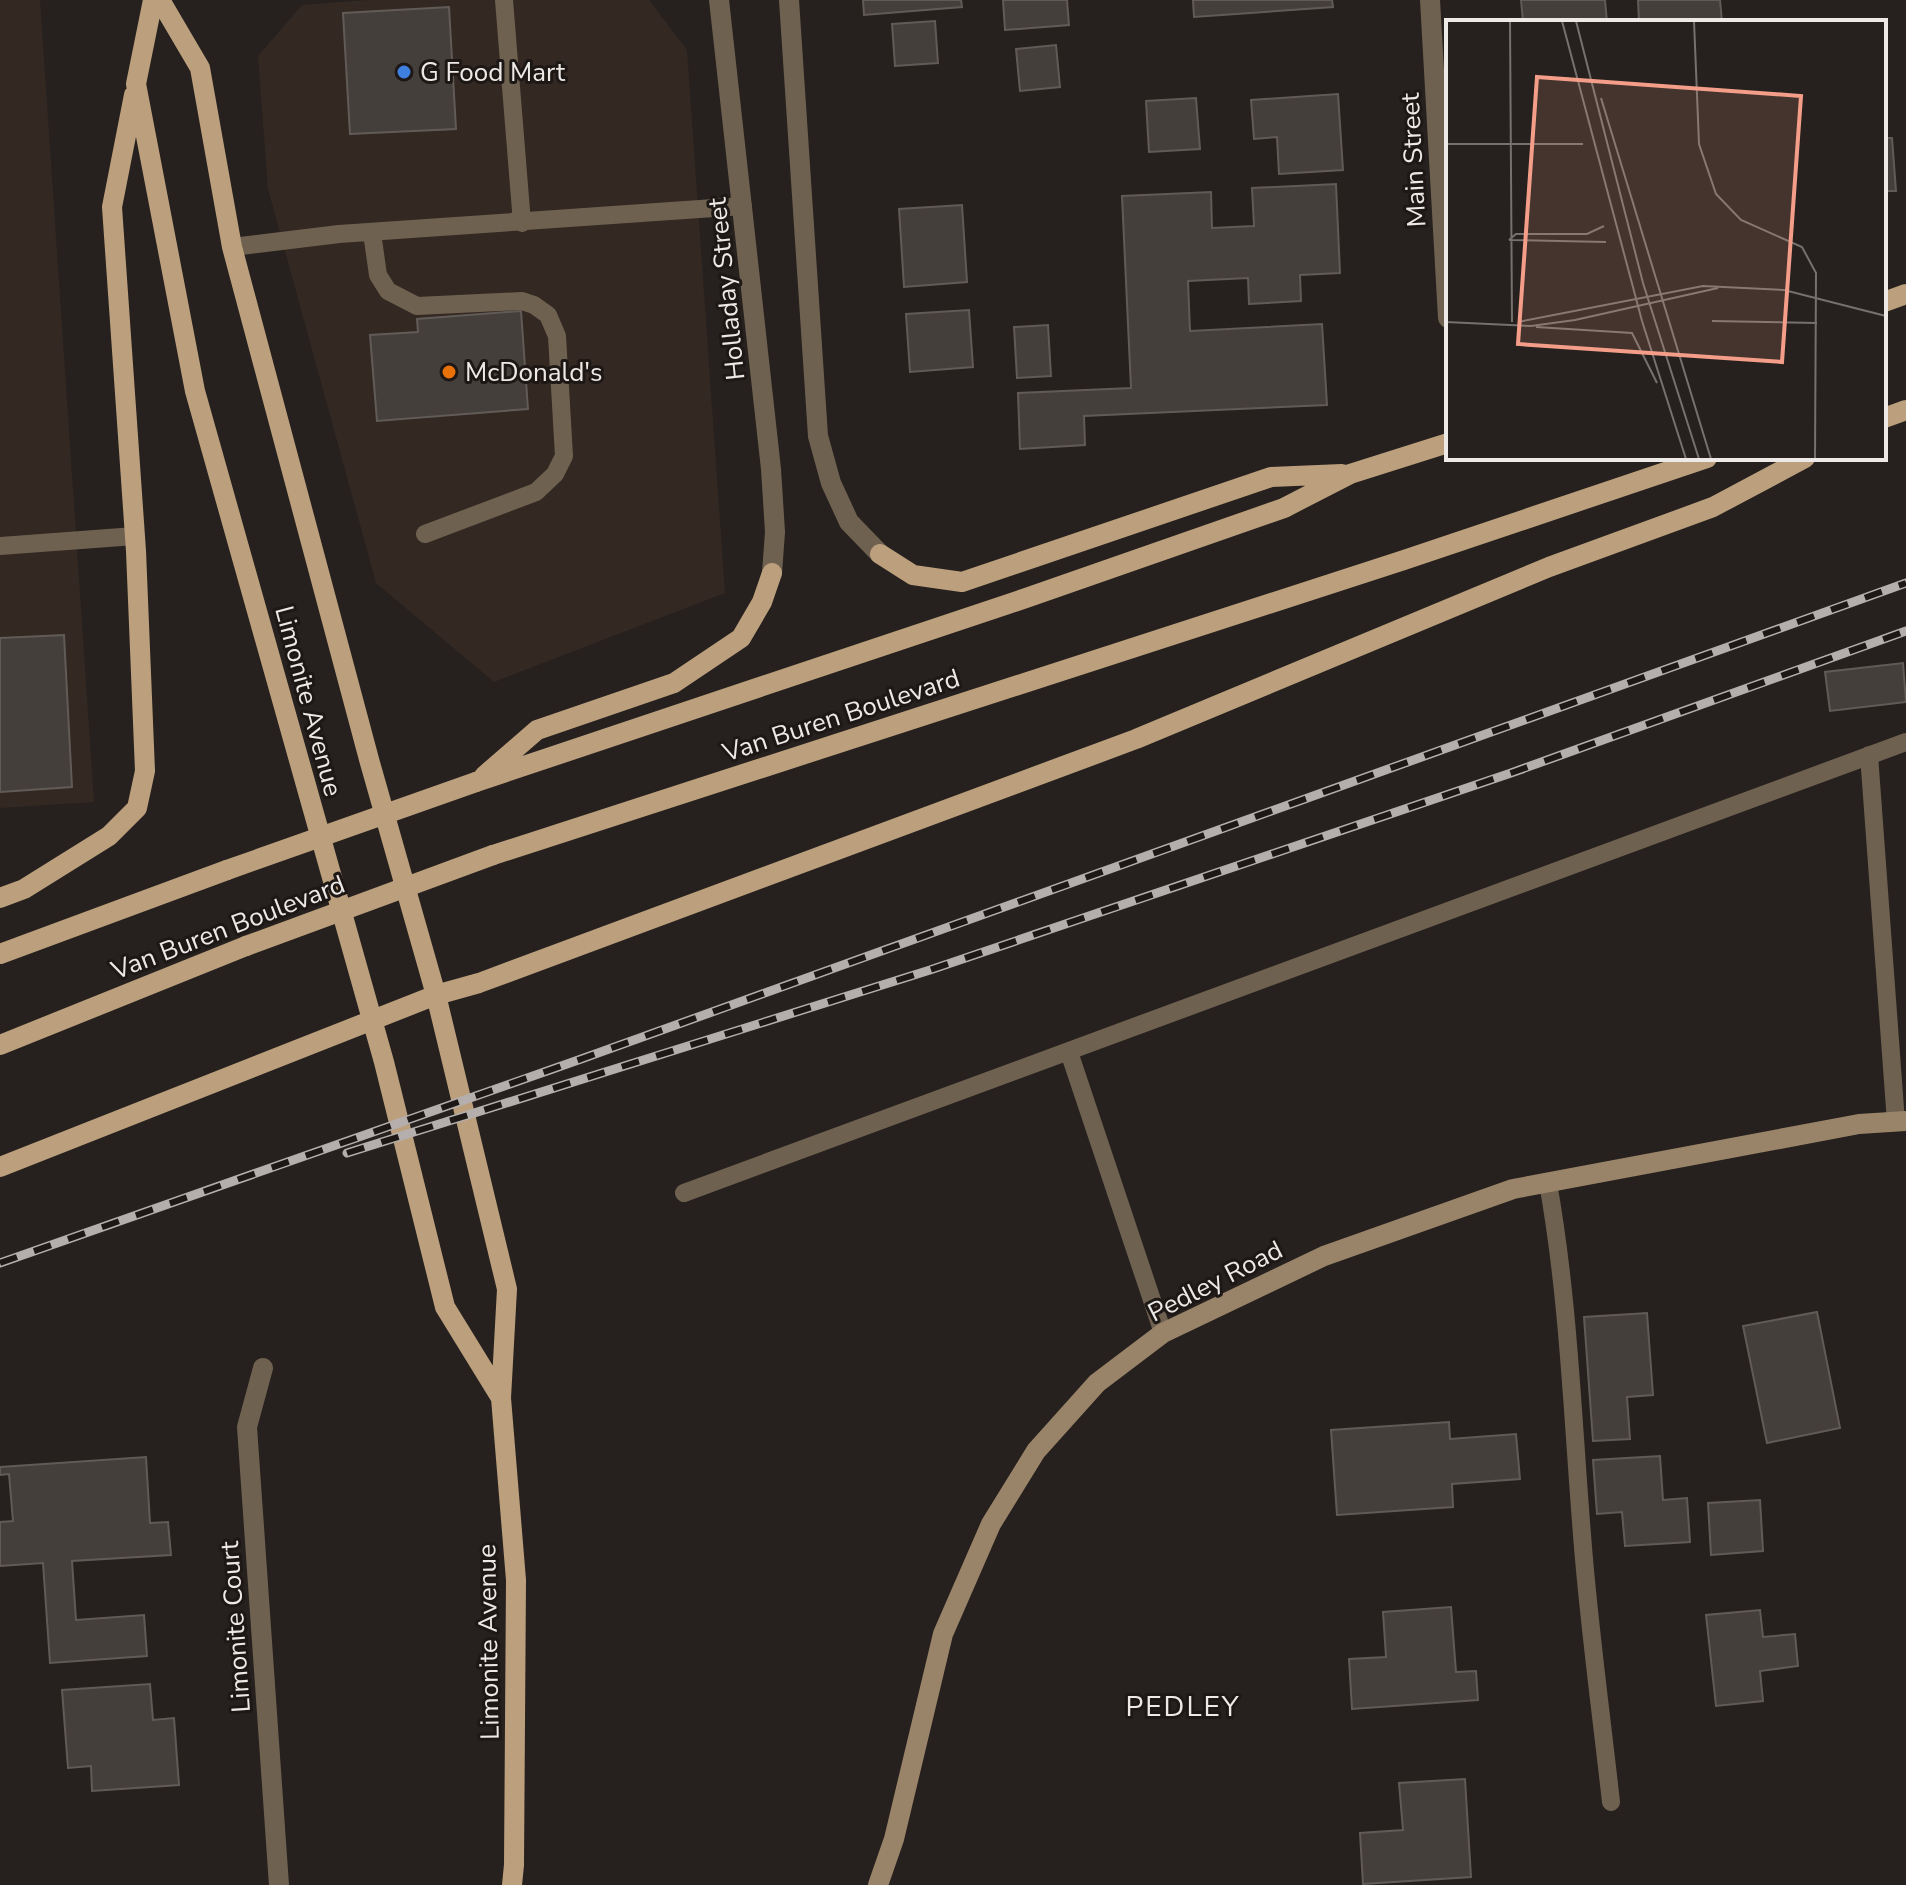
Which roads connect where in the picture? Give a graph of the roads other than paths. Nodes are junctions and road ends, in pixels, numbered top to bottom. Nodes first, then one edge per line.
1 (153, 0) edge
2 (160, 0) edge
3 (504, 0) edge
4 (719, 0) edge
5 (789, 0) edge
6 (1430, 0) edge
7 (136, 84) junction
8 (743, 206) junction
9 (522, 223) junction
10 (372, 233) junction
11 (232, 247) junction
12 (1446, 283) edge
13 (1906, 294) edge
14 (1886, 301) edge
15 (1906, 410) edge
16 (1886, 417) edge
17 (1446, 444) edge
18 (1701, 460) edge
19 (1801, 460) edge
20 (1350, 474) junction
21 (425, 534) dead end
22 (135, 536) junction
23 (0, 546) edge
24 (880, 554) joint
25 (772, 573) joint
26 (1906, 742) edge
27 (1869, 755) junction
28 (476, 782) junction
29 (0, 898) edge
30 (0, 954) edge
31 (436, 995) junction
32 (372, 1020) junction
33 (0, 1045) edge
34 (1069, 1052) junction
35 (1901, 1122) edge
36 (0, 1167) edge
37 (1548, 1183) junction
38 (684, 1193) dead end
39 (1163, 1333) junction
40 (263, 1368) dead end
41 (501, 1398) junction
42 (1611, 1802) dead end
43 (279, 1885) edge
44 (512, 1885) edge
45 (878, 1885) edge

1 - 7 main road, Limonite Avenue
2 - 11 main road, Limonite Avenue
3 - 9 lane
4 - 8 street, Holladay Street
5 - 24 street
6 - 12 street, Main Street
7 - 22 main road
7 - 32 main road, Limonite Avenue
8 - 9 lane
8 - 25 street, Holladay Street
9 - 10 lane
10 - 11 lane
10 - 21 lane
11 - 31 main road, Limonite Avenue
13 - 14 main road
15 - 16 main road
17 - 20 main road, Van Buren Boulevard
18 - 33 main road, Van Buren Boulevard, bridge
19 - 31 main road
20 - 24 main road
20 - 28 main road, Van Buren Boulevard
22 - 23 lane
22 - 29 main road
25 - 28 main road
26 - 27 lane
27 - 34 lane
27 - 35 lane
28 - 30 main road, Van Buren Boulevard, bridge
31 - 32 main road
31 - 41 main road, Limonite Avenue
32 - 36 main road
32 - 41 main road, Limonite Avenue
34 - 38 lane
34 - 39 lane
35 - 37 street, Pedley Road
37 - 39 street, Pedley Road
37 - 42 lane
39 - 45 street, Pedley Road
40 - 43 street, Limonite Court
41 - 44 main road, Limonite Avenue

